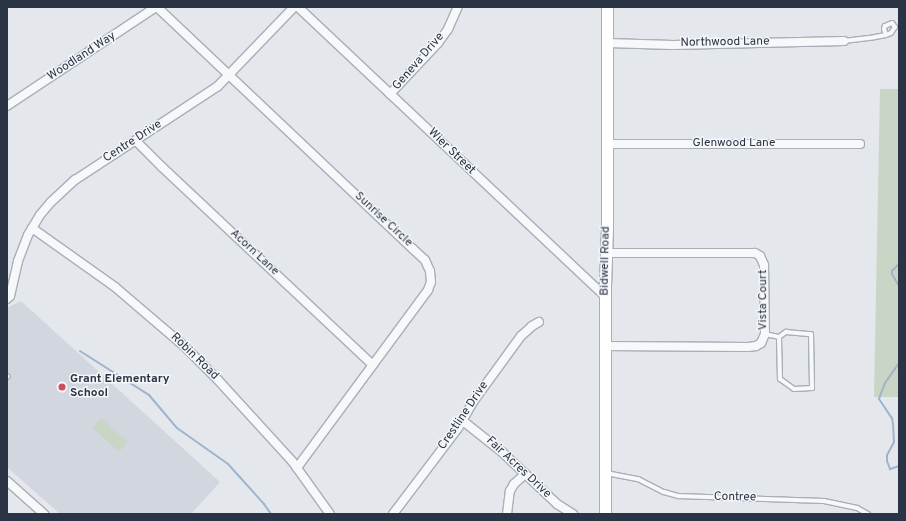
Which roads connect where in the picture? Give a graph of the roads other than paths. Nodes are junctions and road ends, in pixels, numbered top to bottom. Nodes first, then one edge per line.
1 (157, 7) edge
2 (294, 7) edge
3 (298, 7) edge
4 (458, 7) edge
5 (607, 7) edge
6 (886, 35) dead end
7 (844, 41) joint
8 (607, 44) junction
9 (229, 75) junction
10 (390, 94) junction
11 (7, 106) edge
12 (136, 140) junction
13 (608, 144) junction
14 (860, 144) dead end
15 (32, 228) junction
16 (606, 253) junction
17 (605, 296) junction
18 (7, 299) edge
19 (539, 322) dead end
20 (765, 334) junction
21 (779, 337) junction
22 (605, 346) junction
23 (373, 366) junction
24 (463, 421) junction
25 (297, 468) junction
26 (605, 473) junction
27 (525, 474) junction
28 (7, 481) edge
29 (44, 514) edge
30 (330, 514) edge
31 (393, 514) edge
32 (507, 514) edge
33 (573, 514) edge
34 (605, 514) edge
35 (868, 514) edge

1 - 9 street, Sunrise Circle
1 - 11 street, Woodland Way
2 - 9 street, Centre Drive
3 - 10 street, Wier Street
4 - 10 street, Geneva Drive
5 - 8 street, Bidwell Road
6 - 7 lane
7 - 8 street, Northwood Lane
8 - 13 street, Bidwell Road
9 - 12 street, Centre Drive
9 - 23 street, Sunrise Circle
10 - 17 street, Wier Street
12 - 15 street, Centre Drive
12 - 23 street, Acorn Lane
13 - 14 street, Glenwood Lane
13 - 16 street, Bidwell Road
15 - 18 street, Centre Drive
15 - 25 street, Robin Road
16 - 17 street, Bidwell Road
16 - 20 street, Vista Court
17 - 22 street, Bidwell Road
19 - 24 street, Crestline Drive
20 - 21 lane
20 - 22 street, Vista Court
21 - 21 lane
22 - 26 street, Bidwell Road
23 - 25 street, Sunrise Circle
24 - 27 street, Fair Acres Drive
24 - 31 street, Crestline Drive
25 - 30 street, Robin Road
26 - 34 street, Bidwell Road
26 - 35 lane, Contree
27 - 32 street
27 - 33 street, Fair Acres Drive
28 - 29 street

